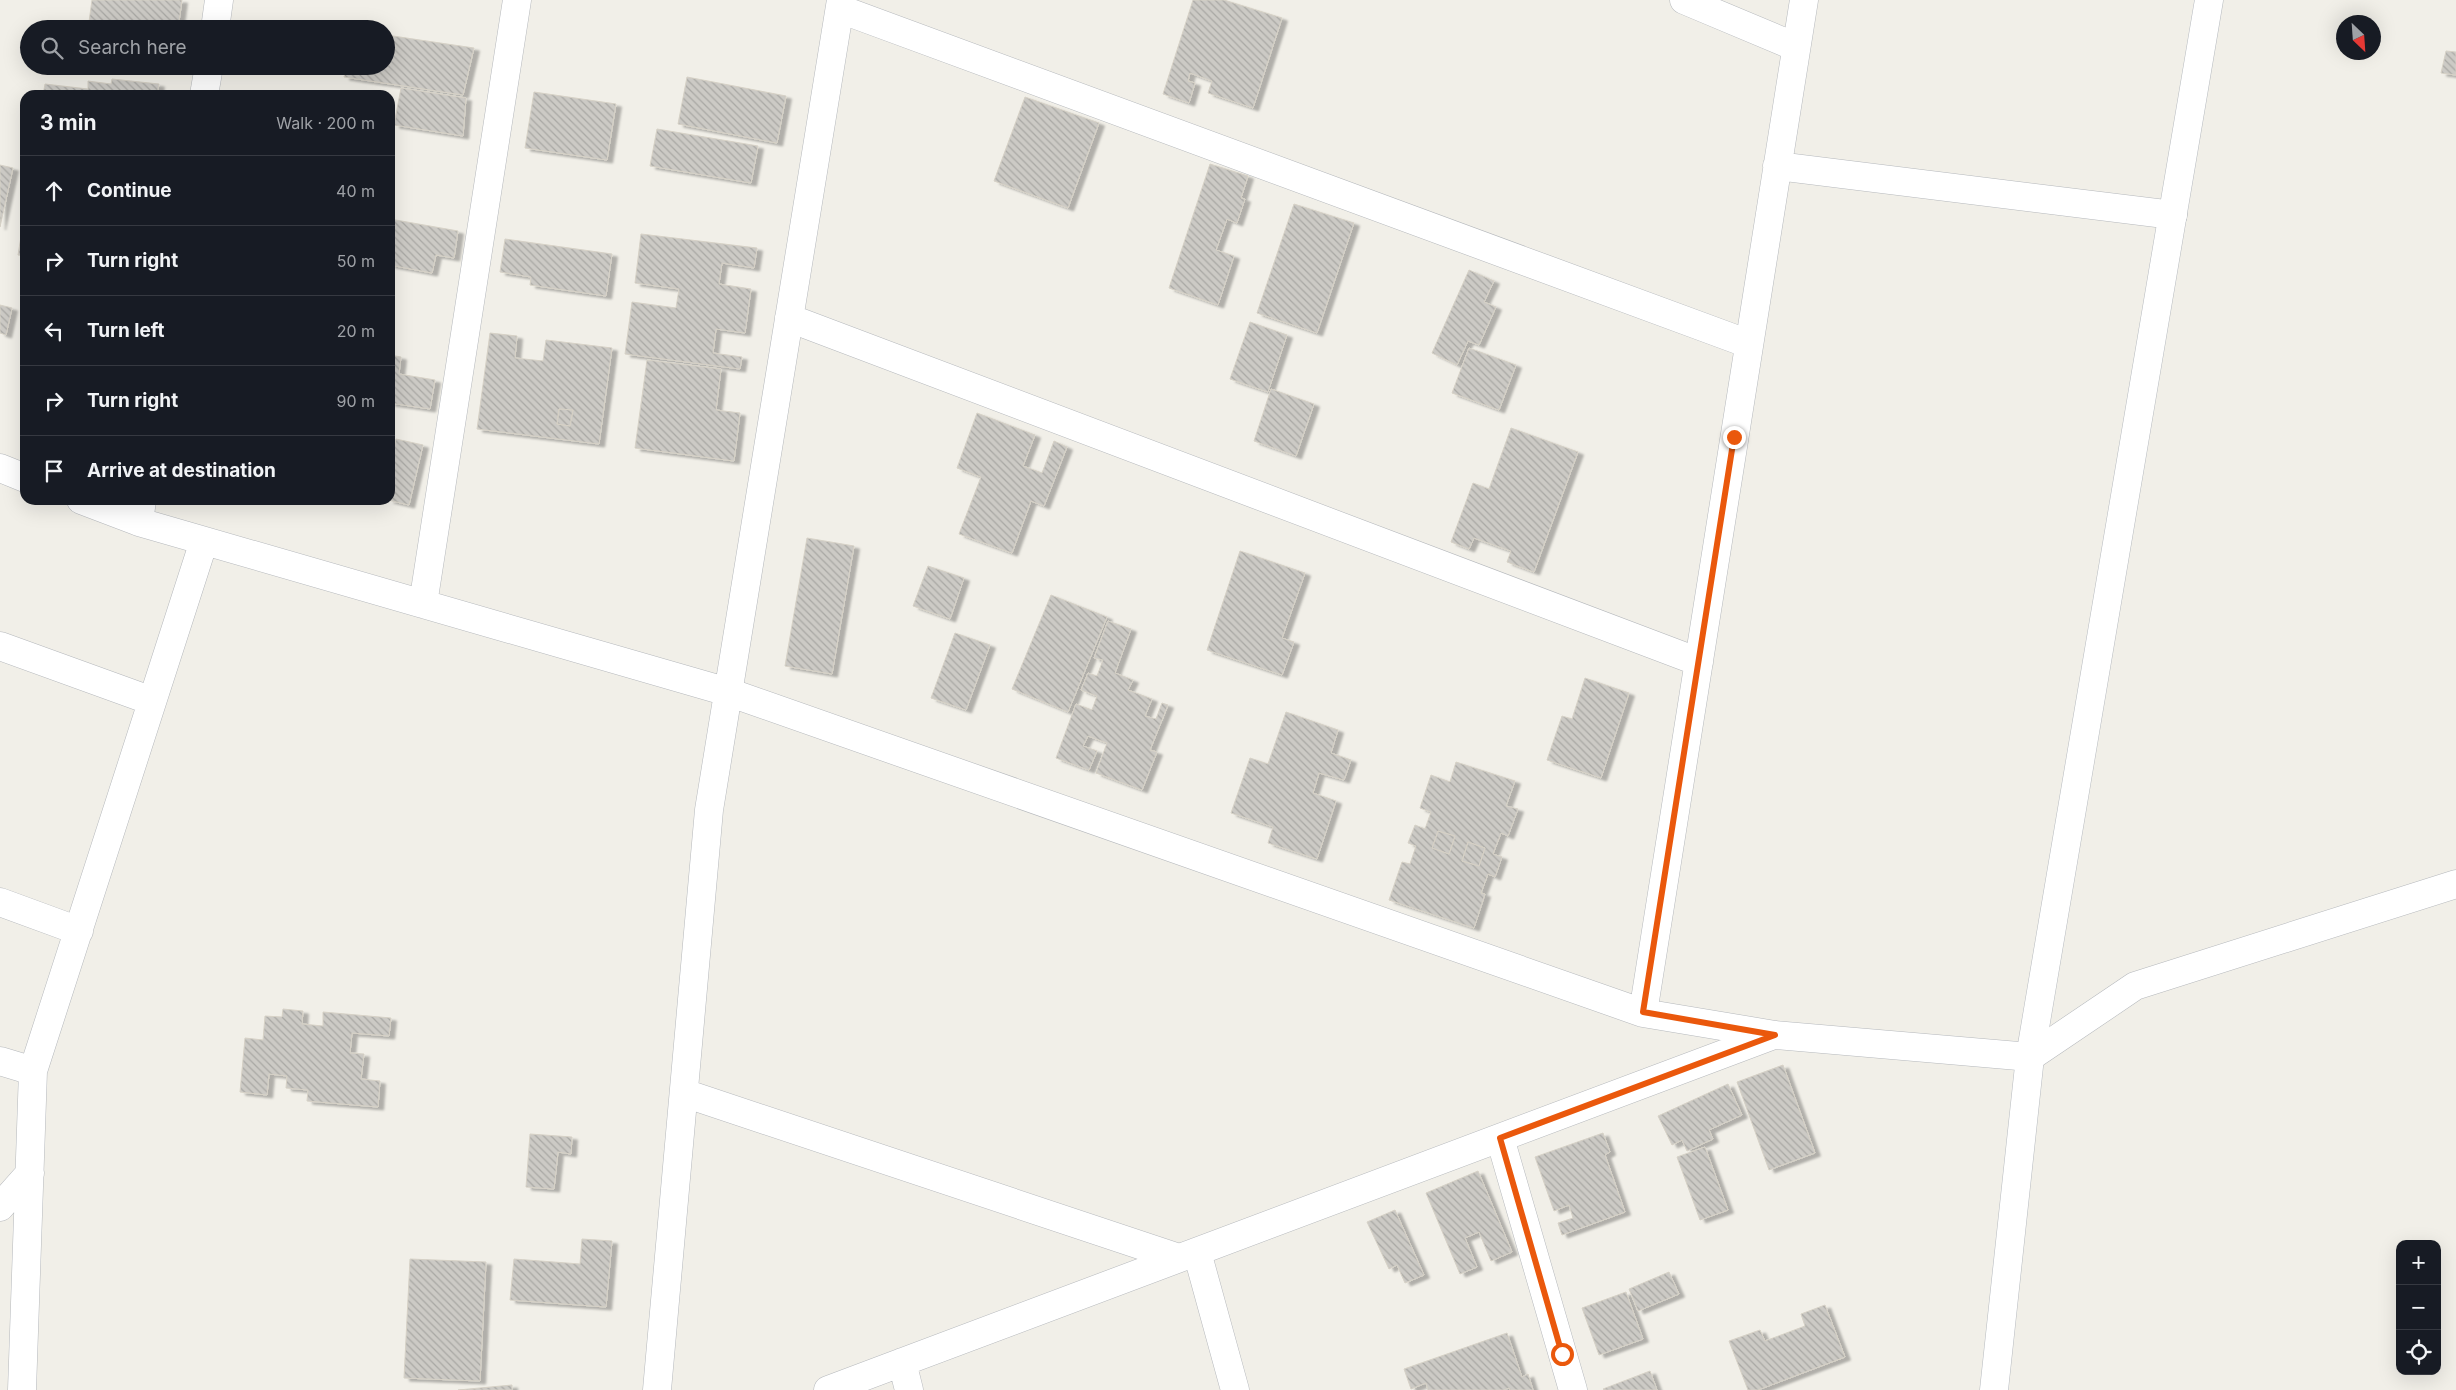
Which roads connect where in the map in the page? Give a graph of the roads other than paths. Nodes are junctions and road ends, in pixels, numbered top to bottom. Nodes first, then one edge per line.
1 (219, 0) edge
2 (517, 0) edge
3 (1684, 0) edge
4 (1804, 0) edge
5 (2209, 0) edge
6 (840, 4) edge
7 (216, 20) edge
8 (1796, 47) junction
9 (207, 75) edge
10 (205, 90) edge
11 (1778, 166) junction
12 (2173, 214) junction
13 (789, 318) junction
14 (1749, 344) junction
15 (0, 468) edge
16 (20, 476) edge
17 (108, 505) edge
18 (141, 511) edge
19 (204, 541) junction
20 (423, 604) junction
21 (0, 646) edge
22 (1699, 662) junction
23 (728, 692) junction
24 (152, 700) junction
25 (2456, 884) edge
26 (0, 902) edge
27 (79, 931) junction
28 (1643, 1012) junction
29 (1775, 1035) junction
30 (2030, 1057) junction
31 (0, 1061) edge
32 (33, 1071) junction
33 (684, 1093) junction
34 (1500, 1138) junction
35 (30, 1173) junction
36 (0, 1207) edge
37 (1188, 1255) junction
38 (902, 1362) junction
39 (22, 1390) edge
40 (657, 1390) edge
41 (828, 1390) edge
42 (909, 1390) edge
43 (1235, 1390) edge
44 (1573, 1390) edge
45 (1994, 1390) edge

1 - 7 street
2 - 20 street
3 - 8 street
4 - 8 street
5 - 12 street
6 - 13 street
6 - 14 street
8 - 11 street
9 - 10 street
11 - 12 street
11 - 14 street
12 - 30 street
13 - 22 street
13 - 23 street
14 - 22 street
15 - 16 street
17 - 18 street
18 - 19 street
19 - 20 street
19 - 24 street
20 - 23 street
21 - 24 street
22 - 28 street
23 - 28 street
23 - 33 street
24 - 27 street
25 - 30 street
26 - 27 street
27 - 32 street
28 - 29 street
29 - 30 street
29 - 34 street
30 - 45 street
31 - 32 street
32 - 35 street
33 - 37 street
33 - 40 street
34 - 37 street
34 - 44 street
35 - 36 street
35 - 39 street
37 - 38 street
37 - 43 street
38 - 41 street
38 - 42 street

